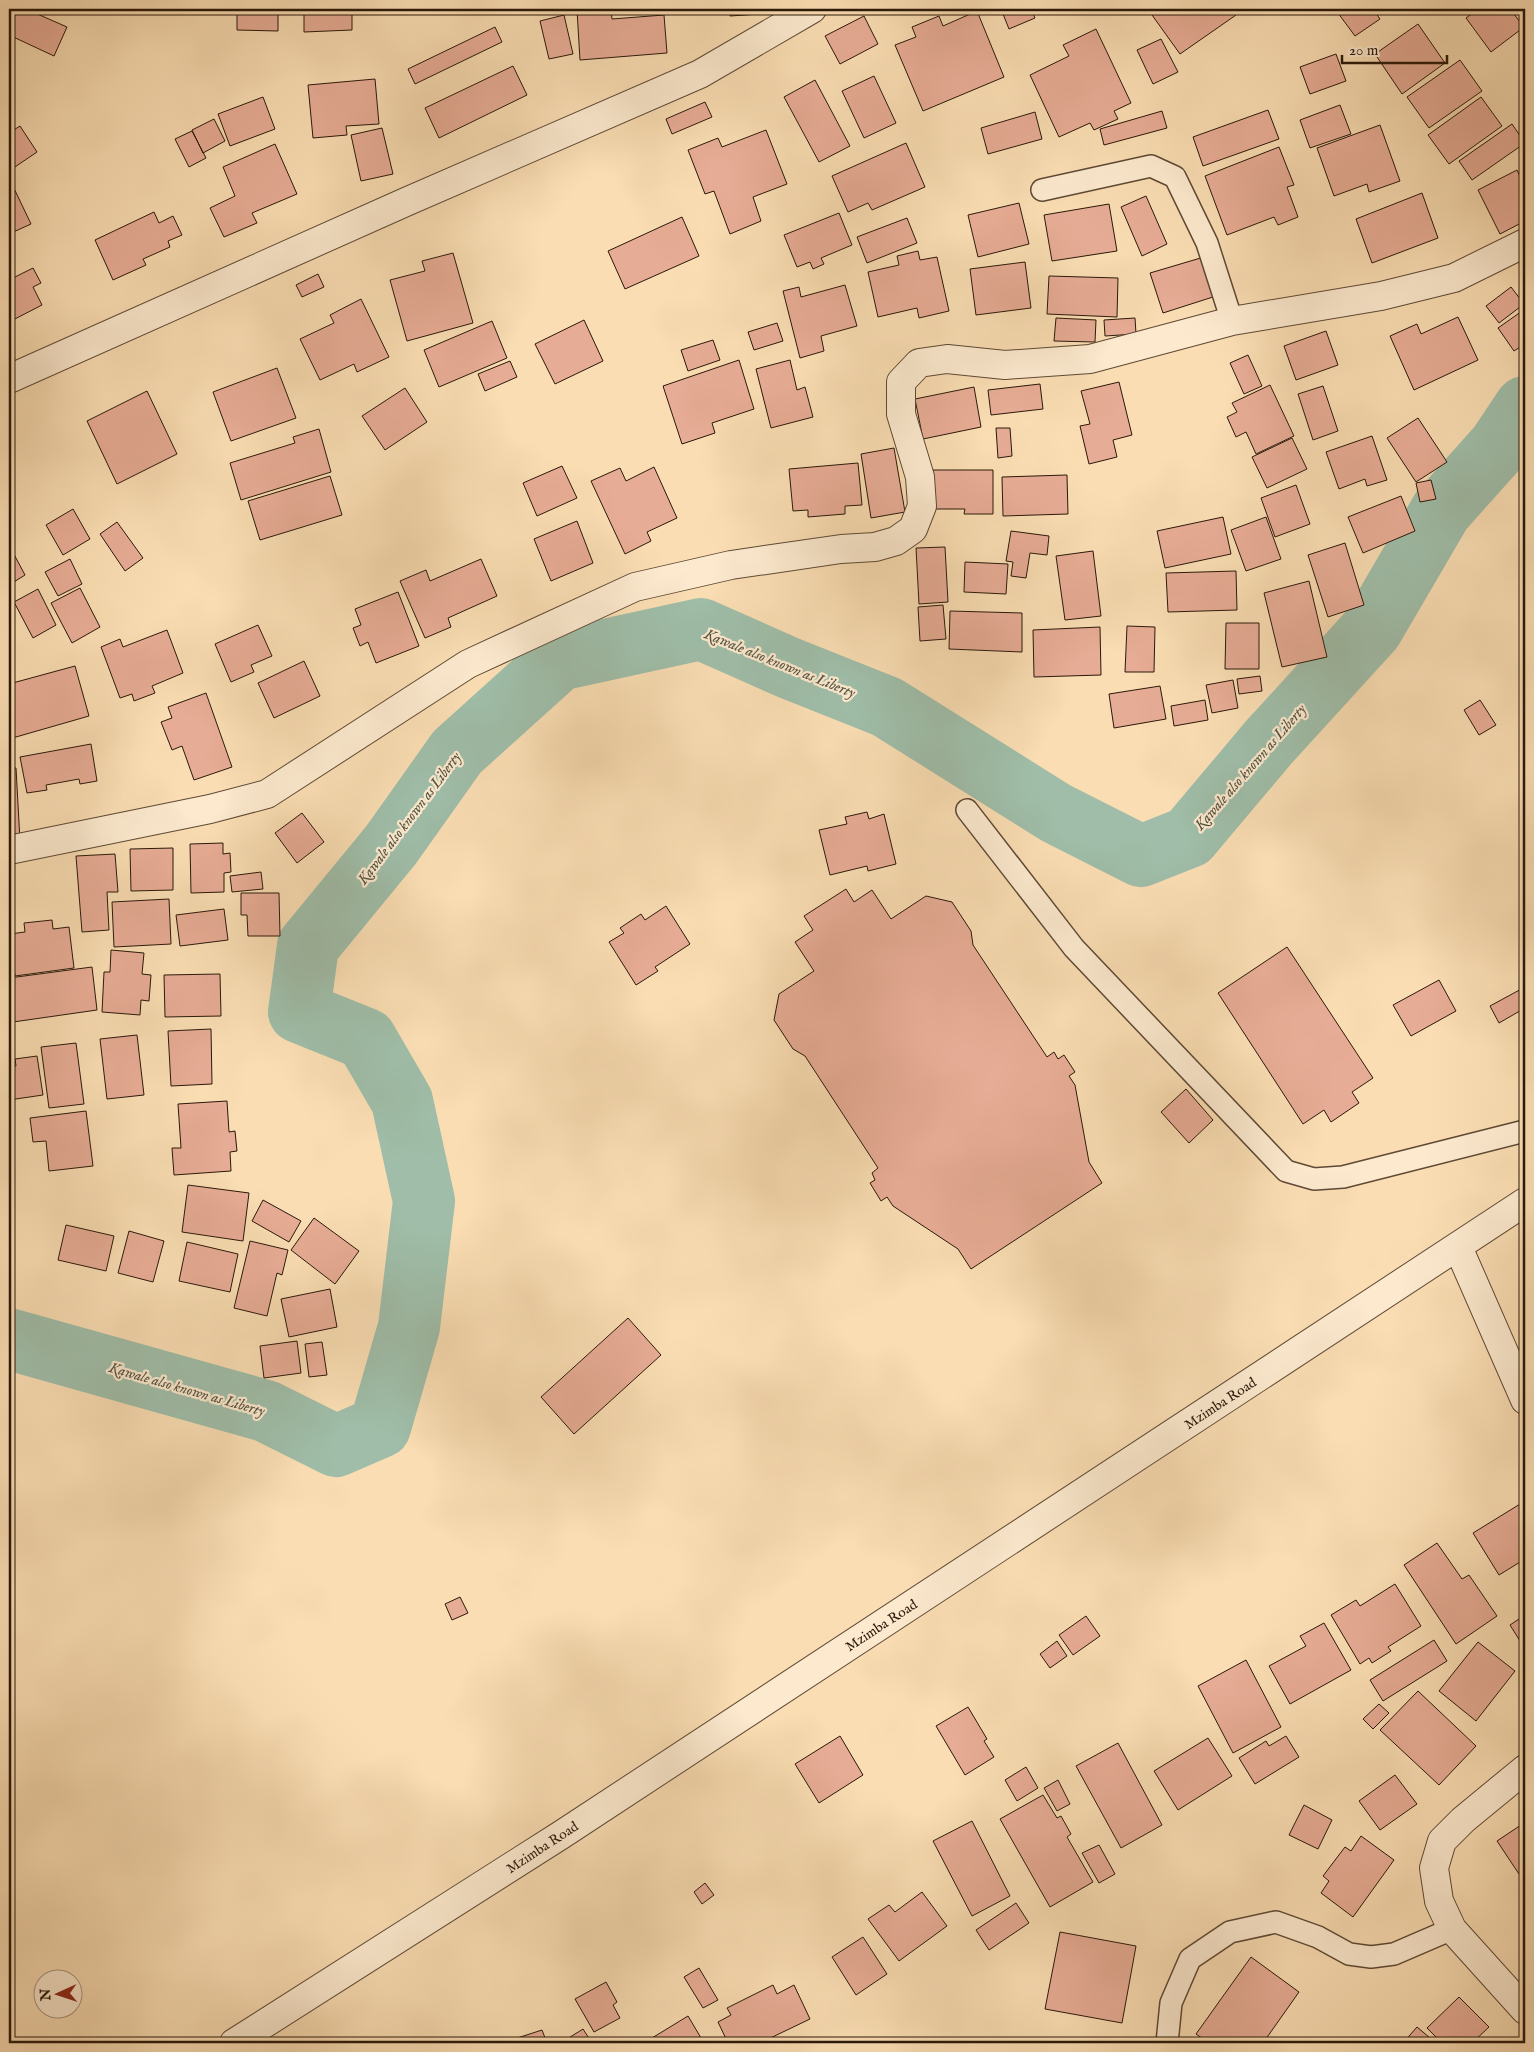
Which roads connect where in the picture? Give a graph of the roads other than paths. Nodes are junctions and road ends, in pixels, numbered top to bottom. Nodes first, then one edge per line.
1 (812, 9) edge
2 (1042, 190) dead end
3 (1525, 243) edge
4 (1232, 321) junction
5 (9, 379) edge
6 (967, 810) dead end
7 (9, 850) edge
8 (1525, 1131) edge
9 (1525, 1202) edge
10 (1458, 1247) junction
11 (1525, 1400) edge
12 (1525, 1769) edge
13 (1452, 1929) junction
14 (1525, 2010) edge
15 (234, 2043) edge
16 (1167, 2043) edge

1 - 5 street
2 - 4 lane
3 - 4 street
4 - 7 street
6 - 8 lane
9 - 10 street, Mzimba Road
10 - 11 street
10 - 15 street, Mzimba Road
12 - 13 street
13 - 14 street
13 - 16 lane

